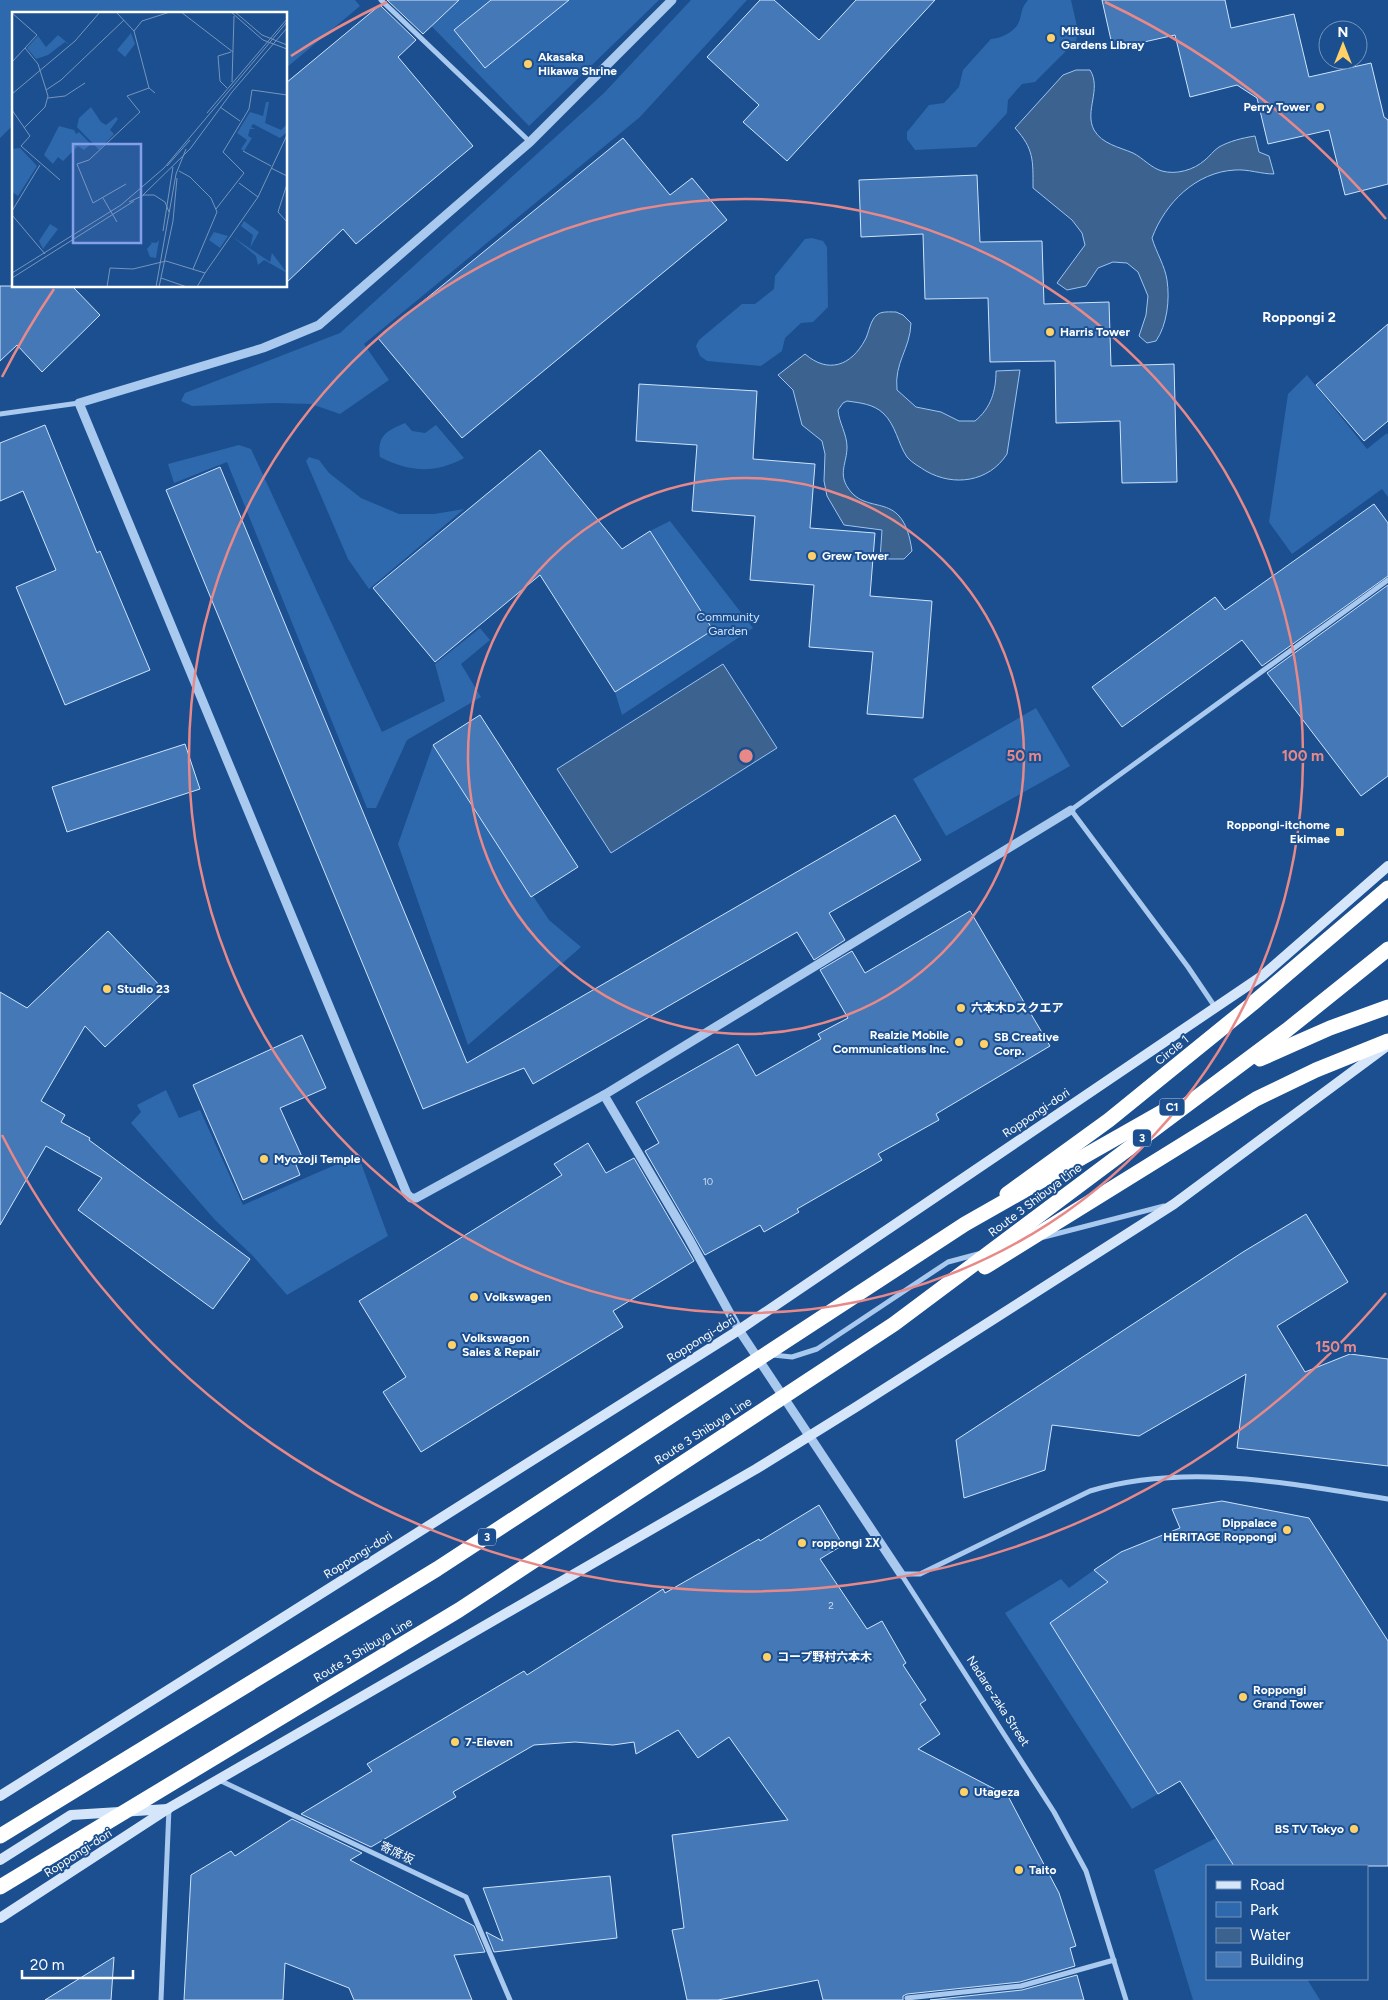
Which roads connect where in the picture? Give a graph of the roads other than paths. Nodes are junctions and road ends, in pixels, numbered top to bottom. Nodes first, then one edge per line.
1 (381, 0) edge
2 (672, 0) edge
3 (530, 142) junction
4 (79, 402) junction
5 (0, 414) edge
6 (1388, 580) edge
7 (1071, 810) junction
8 (1388, 866) edge
9 (1388, 888) edge
10 (1388, 949) edge
11 (1215, 1007) junction
12 (1388, 1007) edge
13 (1388, 1040) edge
14 (1388, 1045) edge
15 (604, 1095) junction
16 (1174, 1204) junction
17 (965, 1224) junction
18 (894, 1324) junction
19 (739, 1330) junction
20 (756, 1347) dead end
21 (765, 1351) dead end
22 (808, 1437) junction
23 (1388, 1499) edge
24 (901, 1574) junction
25 (218, 1780) junction
26 (0, 1796) edge
27 (169, 1808) junction
28 (0, 1836) edge
29 (0, 1860) edge
30 (0, 1887) edge
31 (0, 1918) edge
32 (1114, 1960) junction
33 (907, 1998) dead end
34 (161, 2000) edge
35 (510, 2000) edge
36 (1126, 2000) edge

1 - 3 street
2 - 3 street
3 - 4 street
4 - 5 street
4 - 15 street
6 - 7 street
7 - 11 street
7 - 15 street
8 - 11 main road, Roppongi-dori
9 - 17 highway, Circle 1 / 3, bridge
10 - 18 highway, Route 3 Shibuya Line / 3, bridge
11 - 19 main road, Roppongi-dori
12 - 17 highway, C1, bridge
13 - 18 highway, 3, bridge
14 - 16 main road, Roppongi-dori
15 - 19 street, Nadare-zaka Street
16 - 21 street
16 - 22 main road, Roppongi-dori
17 - 28 highway, 3, bridge
18 - 30 highway, Route 3 Shibuya Line / 3, bridge
19 - 20 street
19 - 22 street, Nadare-zaka Street
19 - 26 main road, Roppongi-dori
22 - 24 street, Nadare-zaka Street
22 - 25 main road, Roppongi-dori
23 - 24 street
24 - 32 street, Nadare-zaka Street
25 - 27 main road, Roppongi-dori
25 - 35 street, 寄席坂
27 - 29 main road
27 - 31 main road, Roppongi-dori
27 - 34 street
32 - 33 street
32 - 36 street, Nadare-zaka Street

